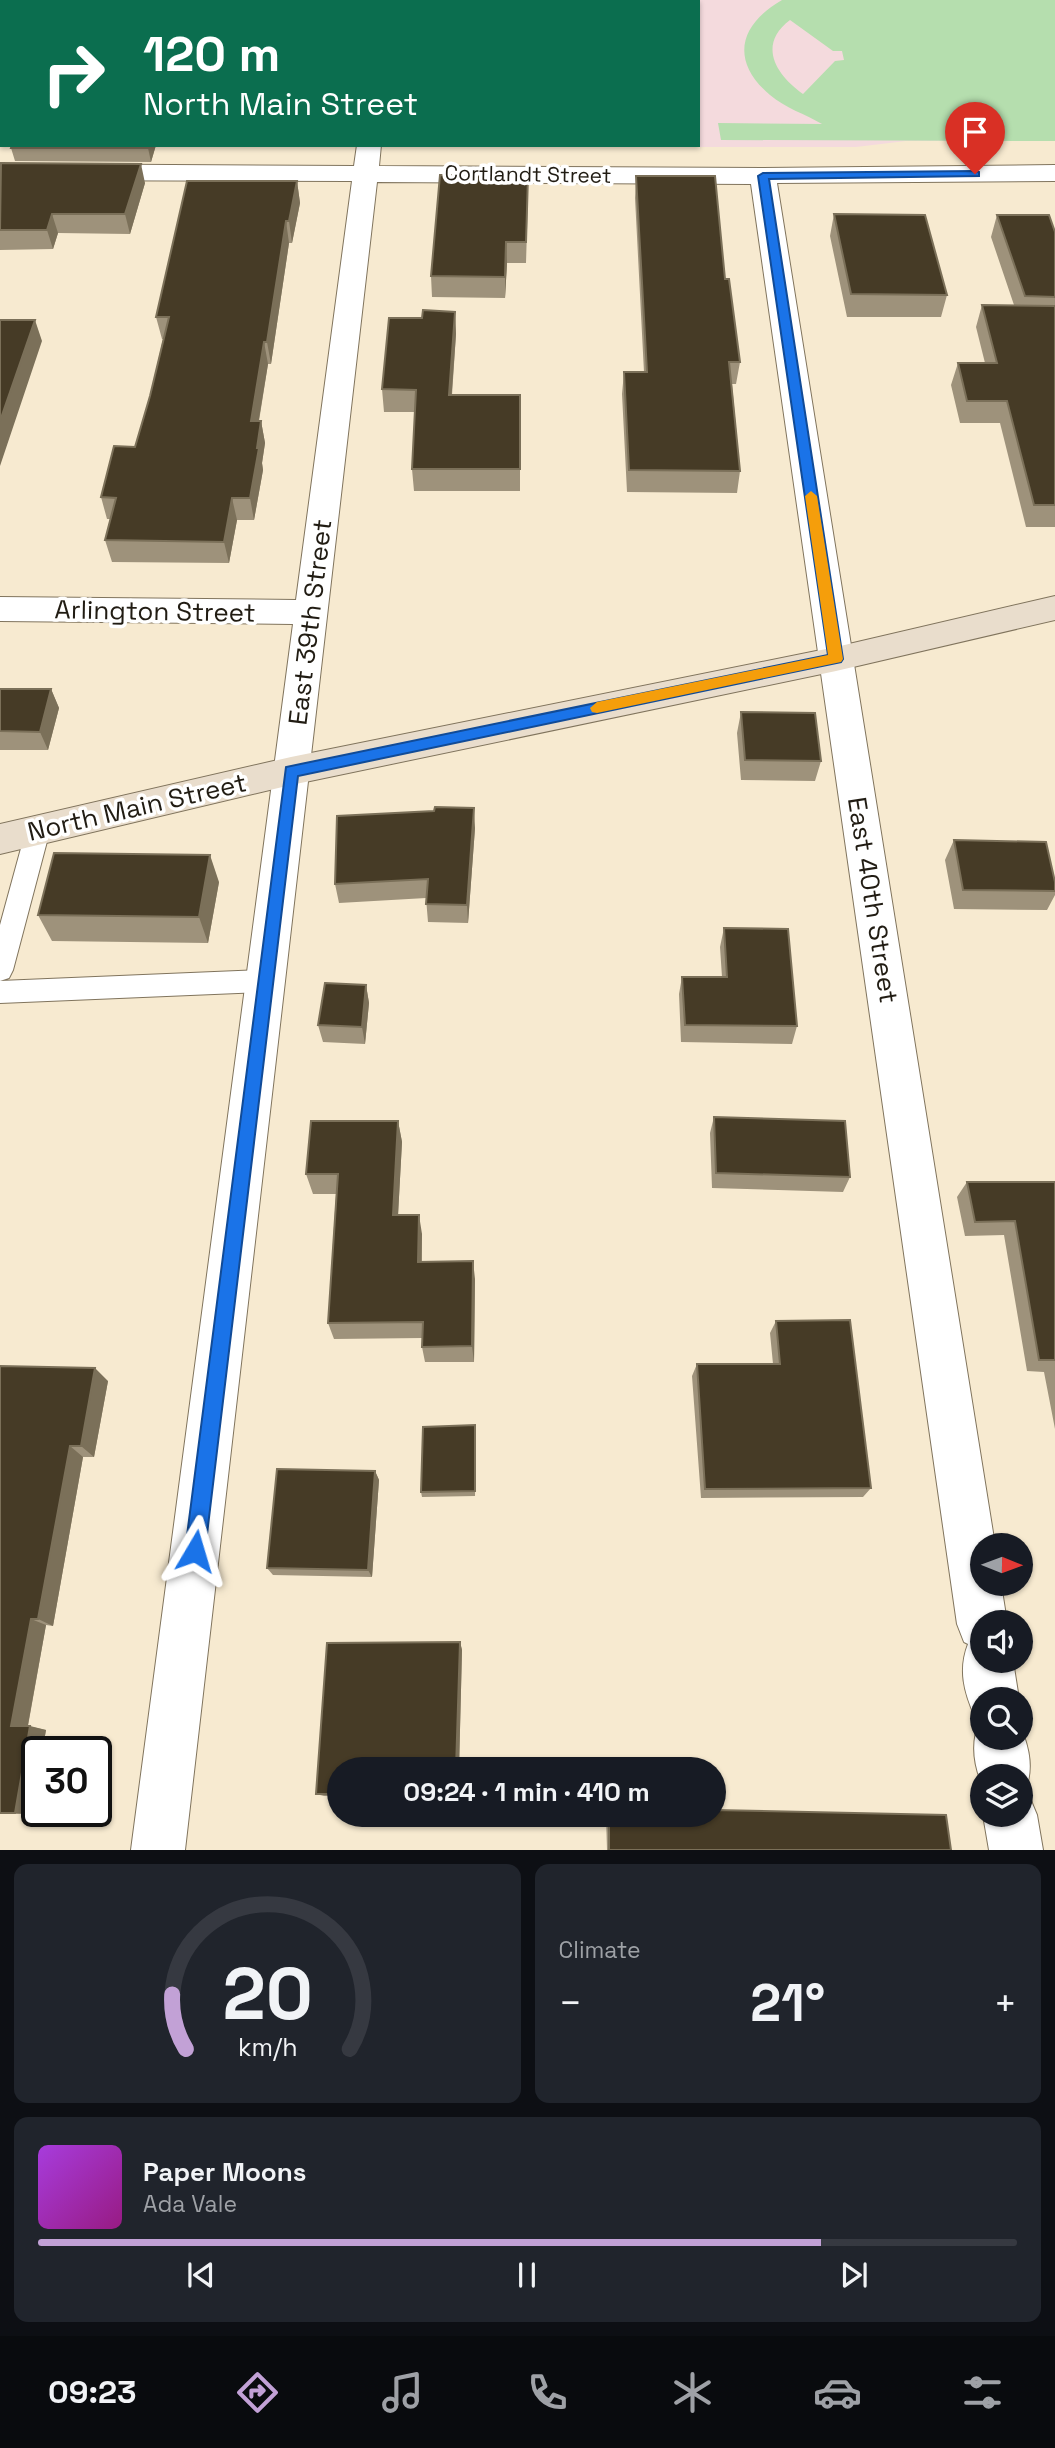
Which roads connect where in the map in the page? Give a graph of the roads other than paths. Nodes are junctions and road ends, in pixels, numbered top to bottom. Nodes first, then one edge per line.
1 (367, 159) edge
2 (0, 172) edge
3 (1055, 173) edge
4 (763, 176) junction
5 (1055, 608) edge
6 (0, 609) edge
7 (311, 612) junction
8 (836, 659) junction
9 (291, 771) junction
10 (38, 830) junction
11 (0, 839) edge
12 (0, 971) edge
13 (265, 981) junction
14 (0, 992) edge
15 (980, 1610) edge
16 (1012, 1827) edge
17 (158, 1850) edge
18 (1016, 1850) edge

1 - 2 street, Cortlandt Street
1 - 4 street, Cortlandt Street
1 - 7 street, East 39th Street
3 - 4 street, Cortlandt Street
4 - 8 street, East 40th Street
5 - 8 main road, North Main Street
6 - 7 street, Arlington Street
7 - 9 street, East 39th Street
8 - 9 main road, North Main Street
8 - 15 street, East 40th Street
9 - 10 main road, North Main Street
9 - 13 street, East 39th Street
10 - 11 main road, North Main Street
10 - 12 lane
13 - 14 lane
13 - 17 street, East 39th Street
16 - 18 street

